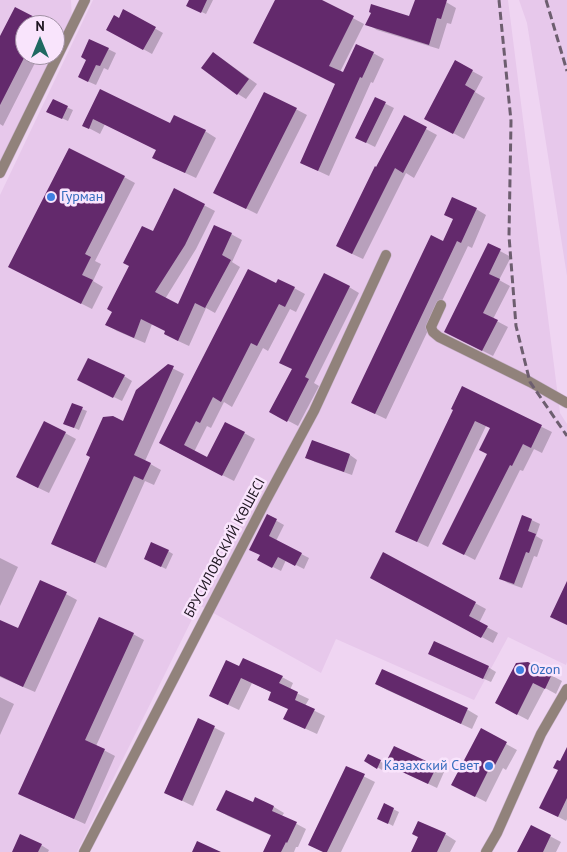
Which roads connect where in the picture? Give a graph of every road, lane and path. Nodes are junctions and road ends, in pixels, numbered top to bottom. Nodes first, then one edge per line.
1 (86, 0) edge
2 (0, 173) edge
3 (386, 255) dead end
4 (441, 305) dead end
5 (567, 402) edge
6 (567, 688) edge
7 (84, 852) edge
8 (486, 852) edge

1 - 2 street
3 - 7 street, БРУСИЛОВСКИЙ КӨШЕСІ
4 - 5 street
6 - 8 street

